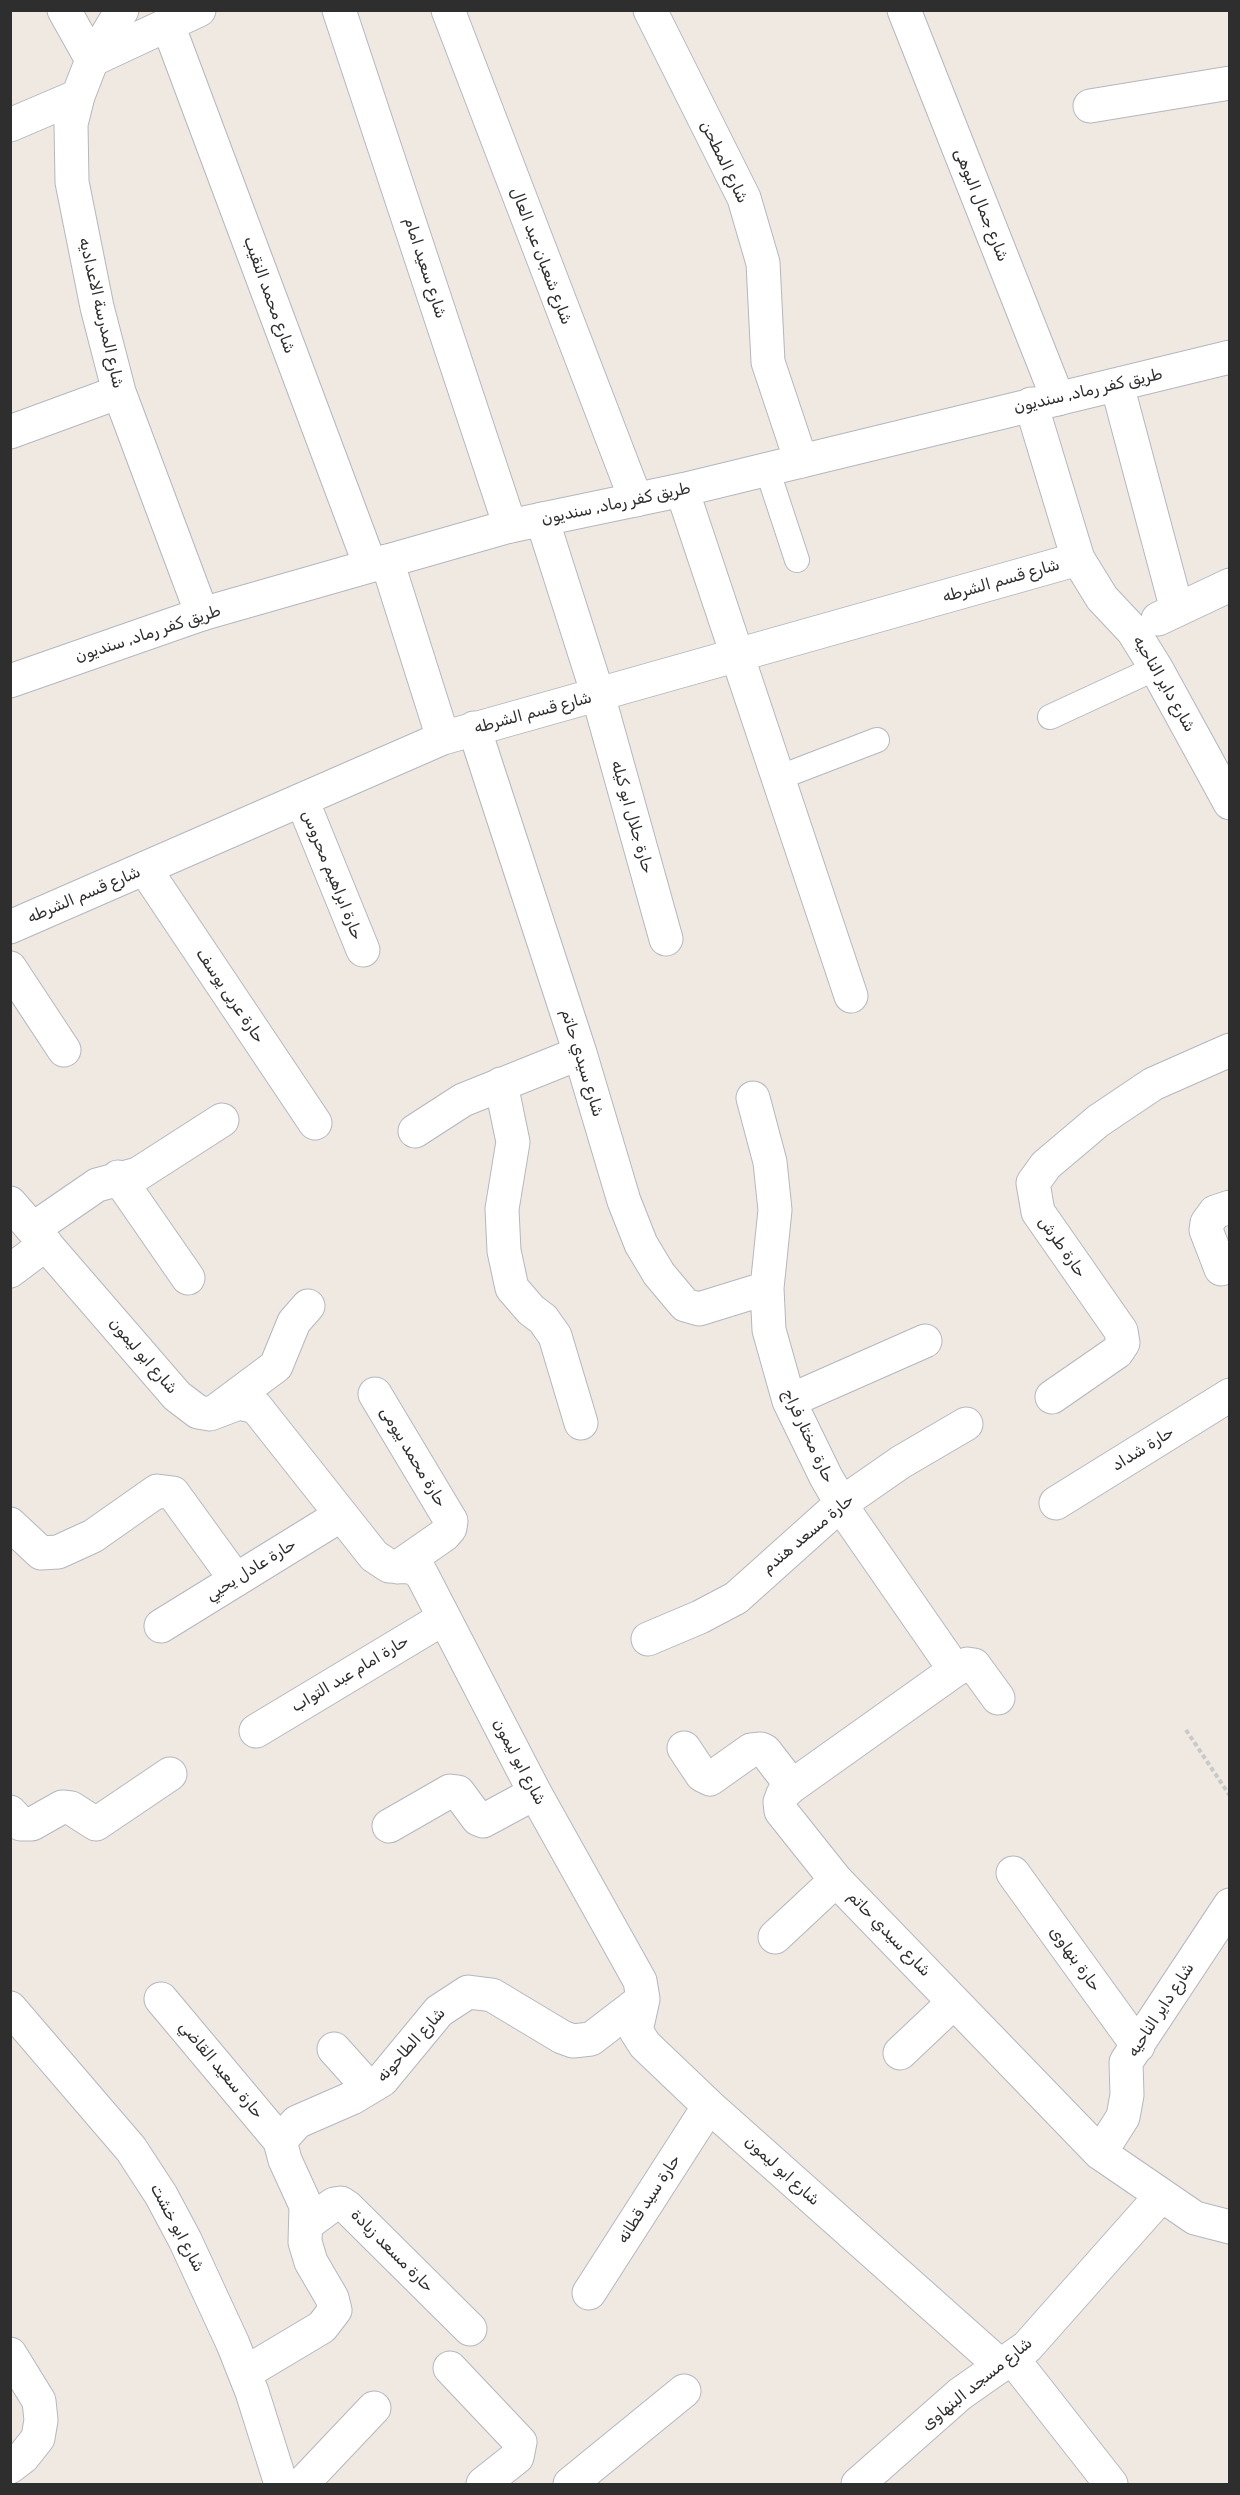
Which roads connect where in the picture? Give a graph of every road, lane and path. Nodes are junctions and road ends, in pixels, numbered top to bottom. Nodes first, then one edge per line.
1 (64, 10) edge
2 (122, 10) edge
3 (200, 10) edge
4 (339, 10) edge
5 (448, 10) edge
6 (650, 10) edge
7 (904, 10) edge
8 (168, 25) junction
9 (92, 60) junction
10 (1230, 83) edge
11 (78, 96) junction
12 (1090, 106) dead end
13 (10, 125) edge
14 (1230, 357) edge
15 (1117, 385) junction
16 (119, 392) junction
17 (1045, 402) junction
18 (10, 432) edge
19 (801, 461) junction
20 (767, 469) junction
21 (682, 490) junction
22 (636, 500) junction
23 (542, 519) junction
24 (510, 526) junction
25 (1078, 559) junction
26 (796, 560) dead end
27 (378, 563) junction
28 (1230, 585) edge
29 (1177, 610) junction
30 (202, 615) junction
31 (1133, 631) junction
32 (737, 655) junction
33 (1156, 668) junction
34 (10, 681) edge
35 (598, 695) junction
36 (1050, 717) dead end
37 (474, 729) junction
38 (443, 738) junction
39 (877, 740) dead end
40 (778, 778) junction
41 (302, 800) junction
42 (1230, 803) edge
43 (145, 869) junction
44 (10, 927) edge
45 (666, 939) dead end
46 (363, 950) dead end
47 (10, 968) edge
48 (851, 996) dead end
49 (64, 1050) dead end
50 (1230, 1050) edge
51 (580, 1053) junction
52 (501, 1084) junction
53 (753, 1098) dead end
54 (222, 1120) dead end
55 (315, 1123) dead end
56 (415, 1131) dead end
57 (118, 1177) junction
58 (10, 1203) edge
59 (1230, 1207) edge
60 (40, 1237) junction
61 (1221, 1269) dead end
62 (10, 1271) edge
63 (188, 1278) dead end
64 (767, 1288) junction
65 (308, 1306) dead end
66 (925, 1341) dead end
67 (375, 1394) dead end
68 (1230, 1395) edge
69 (1052, 1397) dead end
70 (789, 1401) junction
71 (210, 1414) junction
72 (581, 1423) dead end
73 (966, 1424) dead end
74 (842, 1503) junction
75 (1056, 1503) dead end
76 (341, 1515) junction
77 (10, 1524) edge
78 (398, 1567) junction
79 (236, 1580) junction
80 (444, 1618) junction
81 (161, 1626) dead end
82 (648, 1639) dead end
83 (955, 1670) junction
84 (998, 1698) dead end
85 (1186, 1730) dead end
86 (256, 1731) dead end
87 (684, 1748) dead end
88 (170, 1774) dead end
89 (792, 1786) junction
90 (536, 1794) junction
91 (1230, 1796) edge
92 (10, 1812) edge
93 (388, 1826) dead end
94 (1013, 1873) dead end
95 (836, 1880) junction
96 (1230, 1905) edge
97 (775, 1937) dead end
98 (161, 1999) dead end
99 (643, 1999) junction
100 (954, 2002) junction
101 (10, 2008) edge
102 (1138, 2046) junction
103 (333, 2049) dead end
104 (900, 2053) dead end
105 (369, 2088) junction
106 (709, 2106) junction
107 (280, 2141) junction
108 (1100, 2153) junction
109 (1161, 2196) junction
110 (308, 2224) junction
111 (1230, 2227) edge
112 (589, 2293) dead end
113 (470, 2329) dead end
114 (10, 2354) edge
115 (1006, 2362) junction
116 (450, 2368) dead end
117 (245, 2373) junction
118 (684, 2391) dead end
119 (374, 2408) dead end
120 (10, 2466) edge
121 (892, 2473) edge
122 (281, 2484) edge
123 (302, 2484) edge
124 (483, 2484) edge
125 (570, 2484) edge
126 (858, 2484) edge
127 (1111, 2484) edge

1 - 9 street
2 - 9 street, شارع المدرسة الاعداديه
3 - 8 street
4 - 24 street, شارع سعيد امام
5 - 22 street, شارع شعبان عبد العال
6 - 19 street, شارع المطحن
7 - 17 street, شارع جمال البوهى
8 - 9 street
8 - 27 street, شارع محمد النقيب
9 - 11 street, شارع المدرسة الاعداديه
10 - 12 street
11 - 13 street
11 - 16 street, شارع المدرسة الاعداديه
14 - 15 street, طريق كفر رماد, سنديون
15 - 17 street, طريق كفر رماد, سنديون
15 - 29 street
16 - 18 street
16 - 30 street, شارع المدرسة الاعداديه
17 - 19 street, طريق كفر رماد, سنديون
17 - 25 street, شارع داير الناحيه
19 - 20 street, طريق كفر رماد, سنديون
20 - 21 street, طريق كفر رماد, سنديون
20 - 26 lane
21 - 22 street, طريق كفر رماد, سنديون
21 - 32 street
22 - 23 street, طريق كفر رماد, سنديون
23 - 24 street, طريق كفر رماد, سنديون
23 - 35 street, حارة جلال ابو كيله
24 - 27 street, طريق كفر رماد, سنديون
25 - 31 street, شارع داير الناحيه
25 - 32 street, شارع قسم الشرطه
27 - 30 street, طريق كفر رماد, سنديون
27 - 38 street, شارع محمد النقيب
28 - 29 street
29 - 31 street
30 - 34 street, طريق كفر رماد, سنديون
31 - 33 street, شارع داير الناحيه
32 - 35 street, شارع قسم الشرطه
32 - 40 street
33 - 36 lane
33 - 42 street, شارع داير الناحيه
35 - 37 street, شارع قسم الشرطه
35 - 45 street, حارة جلال ابو كيله
37 - 38 street, شارع قسم الشرطه
37 - 51 street, شارع سيدي حاتم
38 - 41 street, شارع قسم الشرطه
39 - 40 lane
40 - 48 street
41 - 43 street, شارع قسم الشرطه
41 - 46 street, حارة ابراهيم محروس
43 - 44 street, شارع قسم الشرطه
43 - 55 street, حارة عربى يوسف
47 - 49 street
50 - 69 street, حارة طرش
51 - 52 street
51 - 64 street, شارع سيدي حاتم
52 - 56 street
52 - 72 street
53 - 64 street, حارة مختار فراج
54 - 57 street
57 - 60 street
57 - 63 street
58 - 60 street, شارع ابو ليمون
59 - 61 street
60 - 62 street
60 - 71 street, شارع ابو ليمون
64 - 70 street, حارة مختار فراج
65 - 71 street
66 - 70 street
67 - 78 street, حارة محمد بيومى
68 - 75 street, حارة شداد
70 - 74 street, حارة مختار فراج
71 - 76 street, شارع ابو ليمون
73 - 74 street, حارة مسعد هندم
74 - 82 street, حارة مسعد هندم
74 - 83 street, حارة مختار فراج
76 - 78 street, شارع ابو ليمون
76 - 79 street, حارة عادل يحيي
77 - 79 street
78 - 80 street, شارع ابو ليمون
79 - 81 street, حارة عادل يحيي
80 - 86 street, حارة امام عبد التواب
80 - 90 street, شارع ابو ليمون
83 - 84 street
83 - 89 street
85 - 91 path
87 - 89 street
88 - 92 street
89 - 95 street, شارع سيدي حاتم
90 - 93 street
90 - 99 street, شارع ابو ليمون
94 - 102 street, حارة بنهاوى
95 - 97 street
95 - 100 street, شارع سيدي حاتم
96 - 102 street, شارع داير الناحيه
98 - 107 street, حارة سعيد القاضي
99 - 105 street, شارع الطاحونه
99 - 106 street, شارع ابو ليمون
100 - 104 street
100 - 108 street, شارع سيدي حاتم
101 - 117 street, شارع ابو خشت
102 - 108 street, شارع داير الناحيه
103 - 105 street
105 - 107 street, شارع الطاحونه
106 - 112 street, حارة سيد قطانه
106 - 115 street, شارع ابو ليمون
107 - 110 street
108 - 109 street, شارع سيدي حاتم
109 - 111 street, شارع سيدي حاتم
109 - 115 street, شارع مسجد البنهاوى
110 - 113 street, حارة مسعد زيادة
110 - 117 street
114 - 120 street
115 - 121 street, شارع مسجد البنهاوى
115 - 127 street, شارع ابو ليمون
116 - 124 street
117 - 122 street, شارع ابو خشت
118 - 125 street
119 - 123 street
121 - 126 street, شارع مسجد البنهاوى

